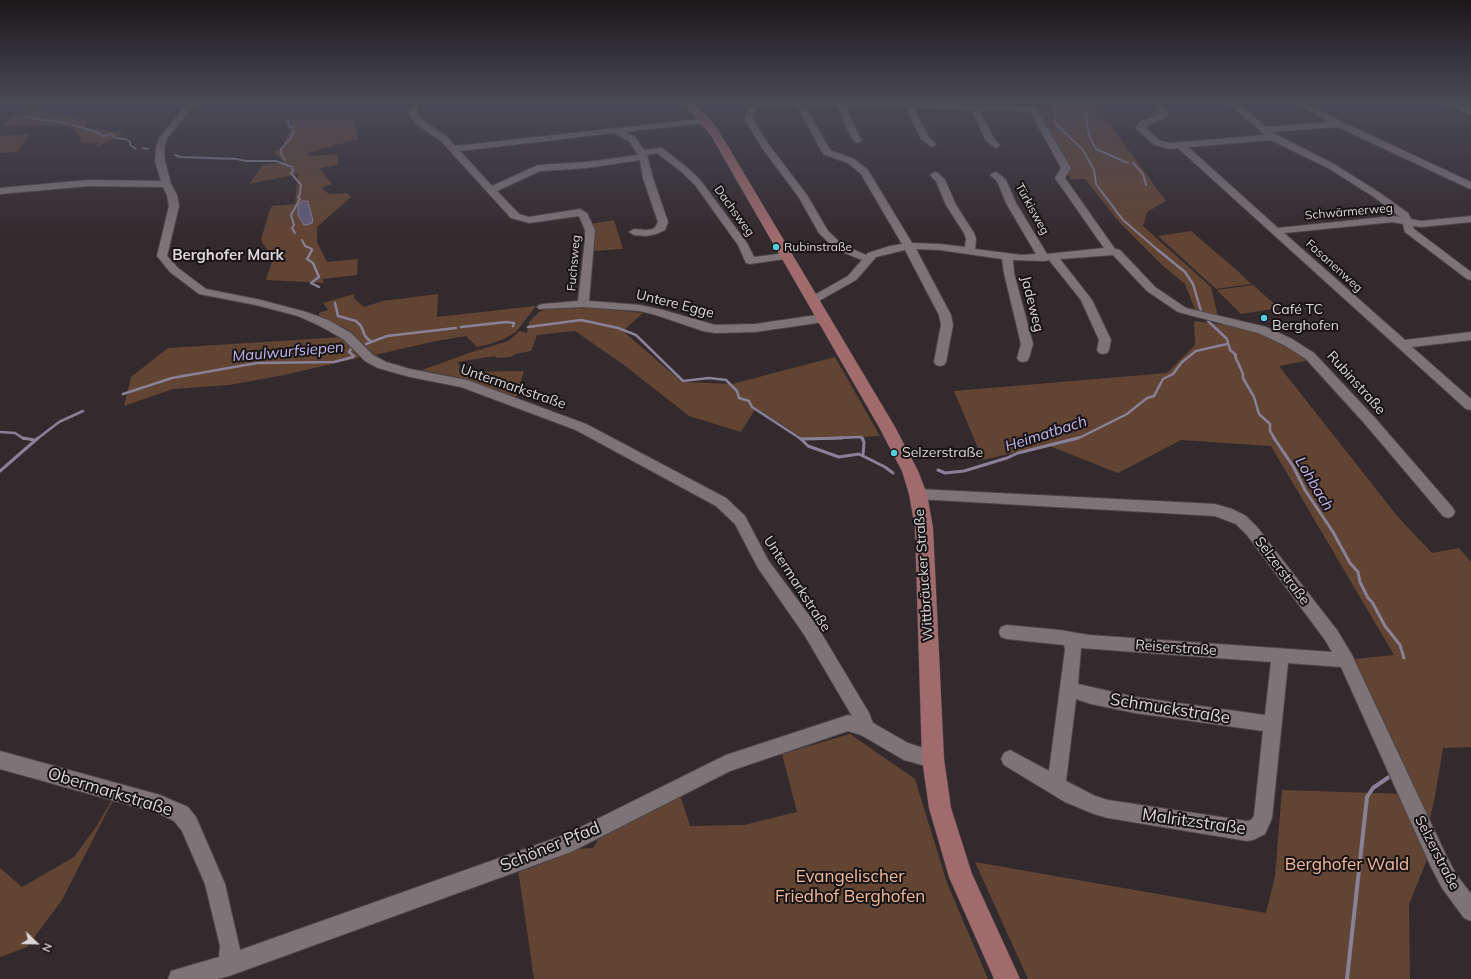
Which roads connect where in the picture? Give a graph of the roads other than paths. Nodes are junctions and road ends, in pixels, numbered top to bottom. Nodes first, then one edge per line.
1 (160, 148) edge
2 (466, 148) edge
3 (638, 148) edge
4 (723, 148) edge
5 (766, 148) edge
6 (824, 148) edge
7 (1055, 148) edge
8 (1183, 148) edge
9 (1294, 148) edge
10 (1389, 148) edge
11 (454, 149) joint
12 (643, 155) junction
13 (935, 175) dead end
14 (996, 175) dead end
15 (166, 184) junction
16 (1471, 186) edge
17 (490, 190) junction
18 (0, 191) edge
19 (1471, 219) edge
20 (1408, 223) junction
21 (1276, 231) junction
22 (634, 232) dead end
23 (909, 246) junction
24 (970, 251) junction
25 (1111, 251) junction
26 (787, 256) junction
27 (1007, 257) junction
28 (1048, 258) junction
29 (867, 259) junction
30 (1471, 277) edge
31 (810, 295) junction
32 (583, 304) junction
33 (543, 307) dead end
34 (824, 318) junction
35 (1471, 336) edge
36 (1401, 344) junction
37 (1103, 350) dead end
38 (1023, 358) dead end
39 (940, 362) dead end
40 (1471, 406) edge
41 (918, 494) junction
42 (1448, 512) dead end
43 (1007, 632) dead end
44 (1072, 639) junction
45 (1280, 656) junction
46 (1346, 660) junction
47 (1069, 689) junction
48 (1272, 724) junction
49 (865, 728) junction
50 (933, 759) junction
51 (1010, 759) dead end
52 (0, 760) edge
53 (1056, 786) junction
54 (1471, 911) edge
55 (229, 965) junction
56 (179, 979) edge
57 (1007, 979) edge

1 - 15 street, Untermarkstraße
2 - 11 street
3 - 12 street
4 - 26 main road, Wittbräucker Straße
5 - 29 street
6 - 23 street
7 - 25 street, Rubinstraße
8 - 21 street, Fasanenweg
9 - 20 street
10 - 16 street
11 - 17 street, Fuchsweg
12 - 17 street
12 - 22 street
12 - 26 street, Dachsweg
13 - 24 street
14 - 28 street, Türkisweg
15 - 18 street
15 - 49 street, Untermarkstraße
17 - 32 street, Fuchsweg
19 - 20 street, Schwärmerweg
20 - 21 street, Schwärmerweg
20 - 30 street
21 - 36 street, Fasanenweg
23 - 24 street
23 - 29 street
23 - 39 street
24 - 27 street
25 - 28 street
25 - 42 street, Rubinstraße
26 - 31 main road, Wittbräucker Straße
27 - 28 street
27 - 38 street, Jadeweg
28 - 37 street, Türkisweg
29 - 31 street
31 - 34 main road, Wittbräucker Straße
32 - 33 street, Untere Egge
32 - 34 street, Untere Egge
34 - 41 main road, Wittbräucker Straße
35 - 36 street
36 - 40 street, Fasanenweg
41 - 46 street, Selzerstraße
41 - 50 main road, Wittbräucker Straße
43 - 44 street, Reiserstraße
44 - 45 street, Reiserstraße
44 - 47 street
45 - 46 street, Reiserstraße
45 - 48 street, Malritzstraße
46 - 54 street, Selzerstraße
47 - 48 street, Schmuckstraße
47 - 53 street
48 - 53 street, Malritzstraße
49 - 50 street, Schöner Pfad
49 - 55 street, Schöner Pfad
50 - 57 main road, Wittbräucker Straße
51 - 53 street, Malritzstraße
52 - 55 street, Obermarkstraße
55 - 56 street, Schöner Pfad

